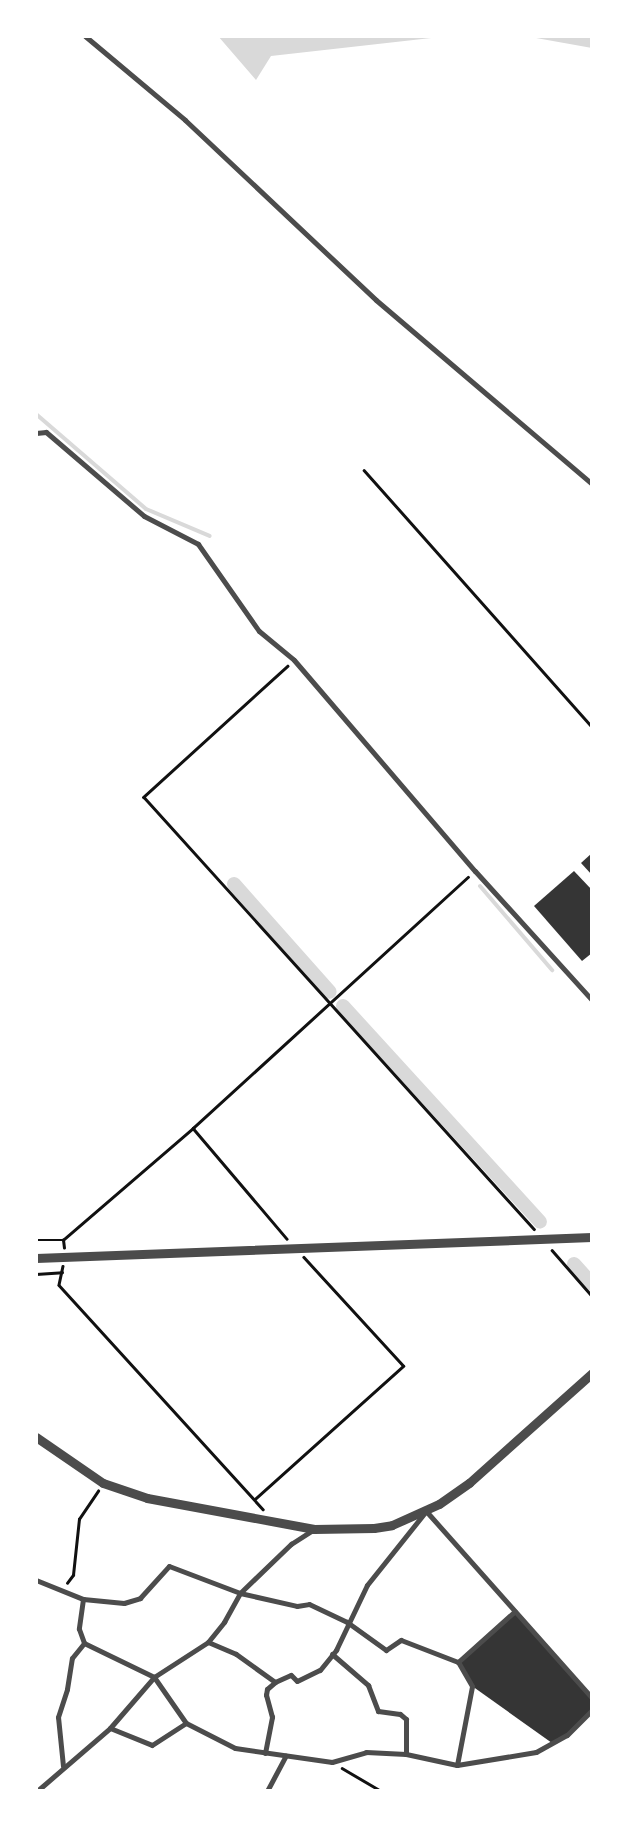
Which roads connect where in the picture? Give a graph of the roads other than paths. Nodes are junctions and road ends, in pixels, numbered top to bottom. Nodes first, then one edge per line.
1 (84, 36) edge
2 (36, 433) edge
3 (592, 484) edge
4 (592, 1000) edge
5 (592, 1237) edge
6 (36, 1258) edge
7 (592, 1373) edge
8 (36, 1437) edge
9 (426, 1511) junction
10 (314, 1529) junction
11 (36, 1580) edge
12 (240, 1594) junction
13 (83, 1599) junction
14 (515, 1611) junction
15 (346, 1622) junction
16 (208, 1642) junction
17 (84, 1643) junction
18 (332, 1654) junction
19 (458, 1662) junction
20 (154, 1676) junction
21 (275, 1682) junction
22 (592, 1698) edge
23 (592, 1710) edge
24 (186, 1723) junction
25 (110, 1728) junction
26 (265, 1753) junction
27 (406, 1754) junction
28 (286, 1756) junction
29 (457, 1765) junction
30 (63, 1766) junction
31 (37, 1791) edge
32 (267, 1791) edge

1 - 3 street
2 - 4 street
5 - 6 street
7 - 9 street
8 - 10 street
9 - 10 street
9 - 14 street
9 - 15 street
10 - 12 street
11 - 13 street
12 - 13 street
12 - 15 street
12 - 16 street
13 - 17 street
14 - 19 street
14 - 22 street
15 - 18 street
15 - 19 street
16 - 20 street
16 - 21 street
17 - 20 street
17 - 30 street
18 - 21 street
18 - 27 street
19 - 29 street
20 - 24 street
20 - 25 street
21 - 26 street
23 - 29 street
24 - 25 street
24 - 26 street
25 - 30 street
26 - 28 street
27 - 28 street
27 - 29 street
28 - 32 street
30 - 31 street

